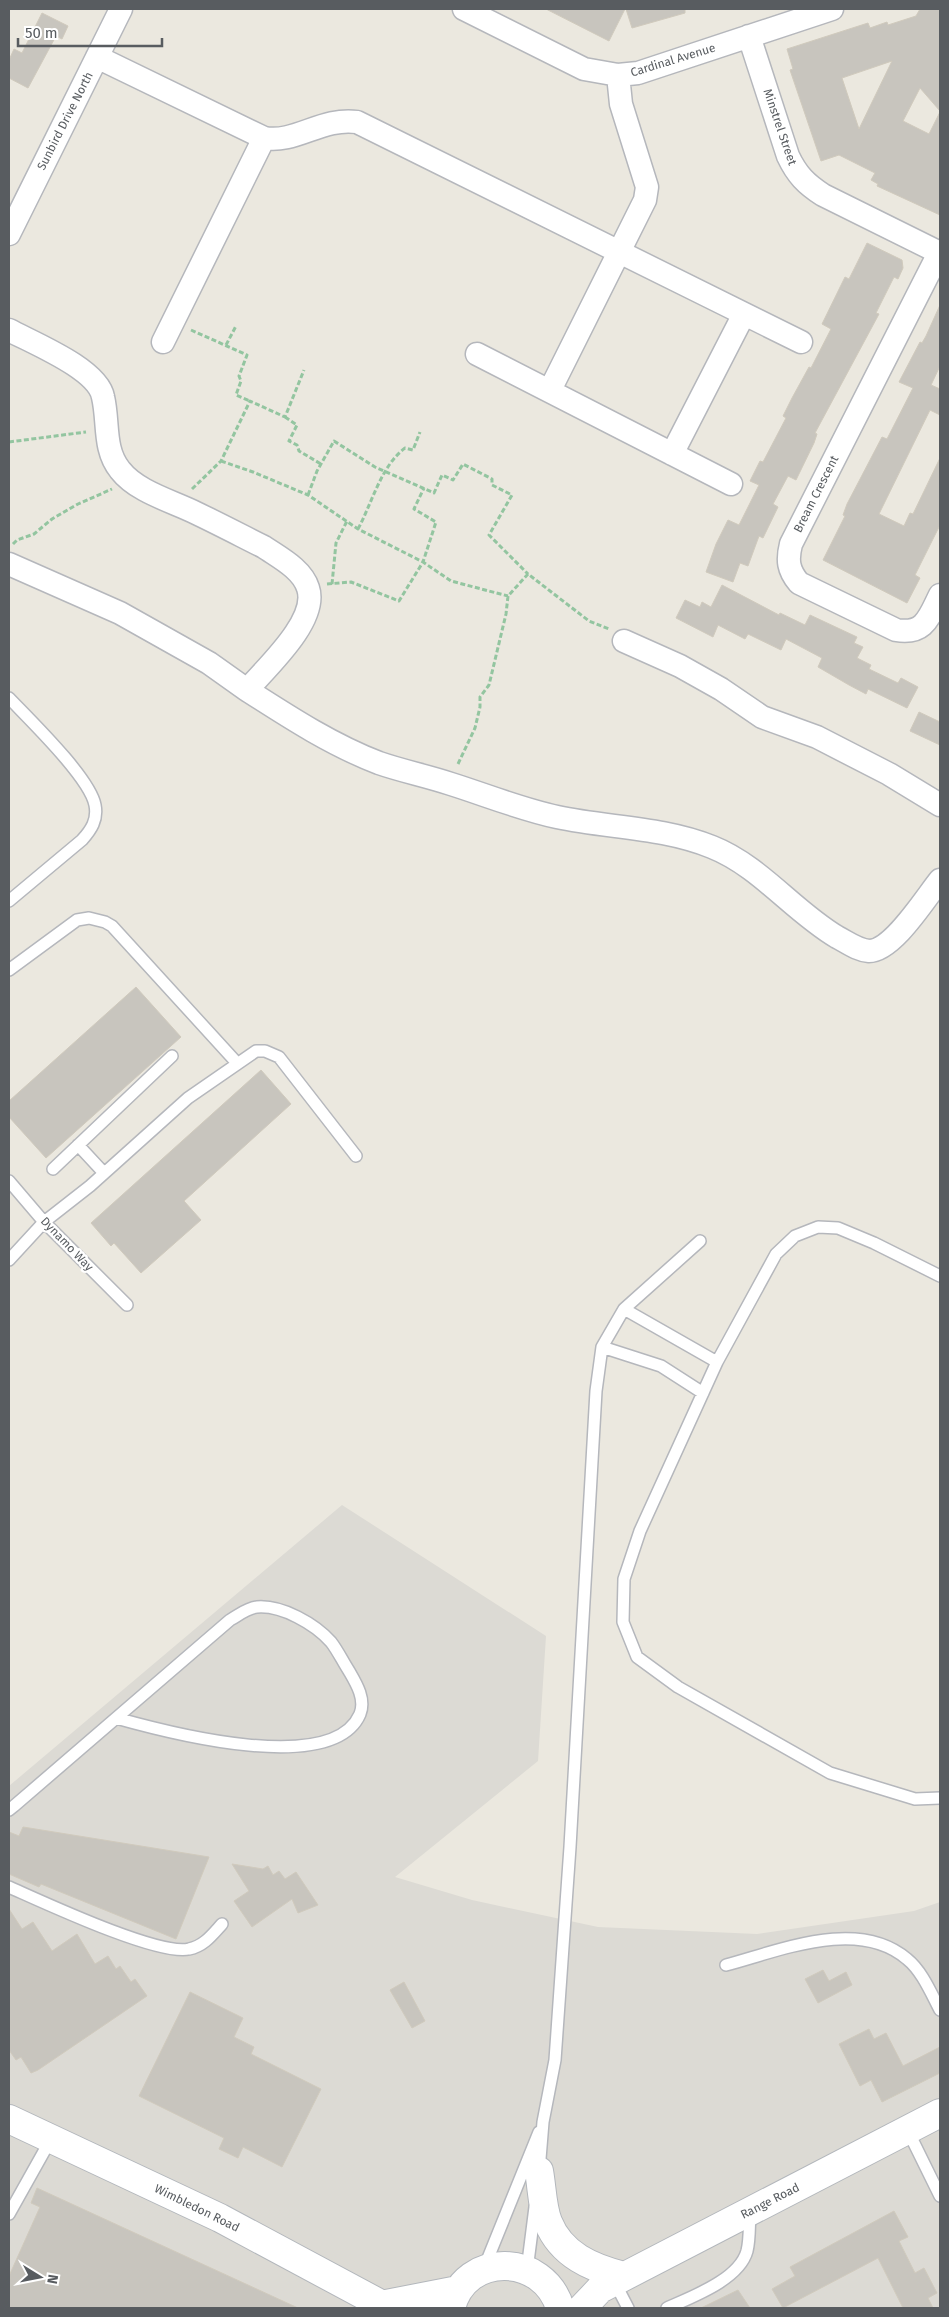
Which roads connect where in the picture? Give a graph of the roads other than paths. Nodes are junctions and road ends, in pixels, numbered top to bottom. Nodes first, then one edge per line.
1 (121, 9) edge
2 (464, 9) edge
3 (832, 9) edge
4 (749, 36) junction
5 (97, 57) junction
6 (618, 75) junction
7 (264, 138) junction
8 (9, 234) edge
9 (619, 252) junction
10 (940, 253) edge
11 (744, 314) junction
12 (9, 330) edge
13 (163, 342) dead end
14 (801, 342) dead end
15 (477, 354) dead end
16 (550, 390) junction
17 (672, 454) junction
18 (731, 484) dead end
19 (9, 564) edge
20 (940, 595) edge
21 (624, 641) road end
22 (248, 690) junction
23 (9, 698) edge
24 (940, 806) edge
25 (940, 880) edge
26 (9, 901) edge
27 (9, 970) edge
28 (172, 1056) dead end
29 (237, 1063) junction
30 (78, 1145) junction
31 (356, 1156) dead end
32 (52, 1169) dead end
33 (104, 1173) junction
34 (9, 1181) edge
35 (44, 1222) junction
36 (700, 1242) dead end
37 (9, 1260) edge
38 (940, 1276) edge
39 (127, 1305) dead end
40 (624, 1309) junction
41 (602, 1347) junction
42 (717, 1362) junction
43 (703, 1393) junction
44 (116, 1718) junction
45 (940, 1798) edge
46 (9, 1810) edge
47 (9, 1887) edge
48 (222, 1924) dead end
49 (726, 1965) dead end
50 (940, 2010) edge
51 (940, 2112) edge
52 (9, 2119) edge
53 (542, 2122) junction
54 (908, 2130) junction
55 (51, 2139) junction
56 (539, 2171) junction
57 (940, 2196) edge
58 (750, 2211) junction
59 (9, 2214) edge
60 (483, 2269) junction
61 (527, 2270) junction
62 (605, 2289) edge
63 (555, 2298) edge
64 (454, 2299) edge
65 (385, 2307) edge
66 (628, 2308) edge
67 (666, 2308) edge

1 - 5 street, Sunbird Drive North
2 - 6 street, Cardinal Avenue
3 - 4 street, Cardinal Avenue
4 - 6 street, Cardinal Avenue
4 - 10 street, Minstrel Street
5 - 7 street
5 - 8 street, Sunbird Drive North
6 - 9 street
7 - 9 street
7 - 13 street
9 - 11 street
9 - 16 street
10 - 20 street, Bream Crescent
11 - 14 street
11 - 17 street
12 - 22 street
15 - 16 street
16 - 17 street
17 - 18 street
19 - 22 street
21 - 24 street
22 - 25 street
23 - 26 lane
27 - 29 lane
28 - 30 lane
29 - 31 lane
29 - 33 lane
30 - 32 lane
30 - 33 lane
33 - 35 lane
34 - 35 lane, Dynamo Way
35 - 37 lane
35 - 39 lane, Dynamo Way
36 - 40 lane
38 - 42 lane
40 - 41 lane
40 - 42 lane
41 - 43 lane
41 - 53 lane
42 - 43 lane
43 - 45 lane
44 - 44 lane
44 - 46 lane
47 - 48 lane
49 - 50 lane
51 - 54 main road, Range Road
52 - 55 main road, Wimbledon Road
53 - 56 lane
53 - 60 lane
54 - 57 lane
54 - 58 main road, Range Road
55 - 59 lane
55 - 65 main road, Wimbledon Road
56 - 61 lane
56 - 62 main road
58 - 62 main road, Range Road
58 - 67 lane
60 - 61 main road
60 - 64 main road
61 - 63 main road
62 - 63 main road, Range Road
62 - 66 lane
64 - 65 main road, Wimbledon Road

